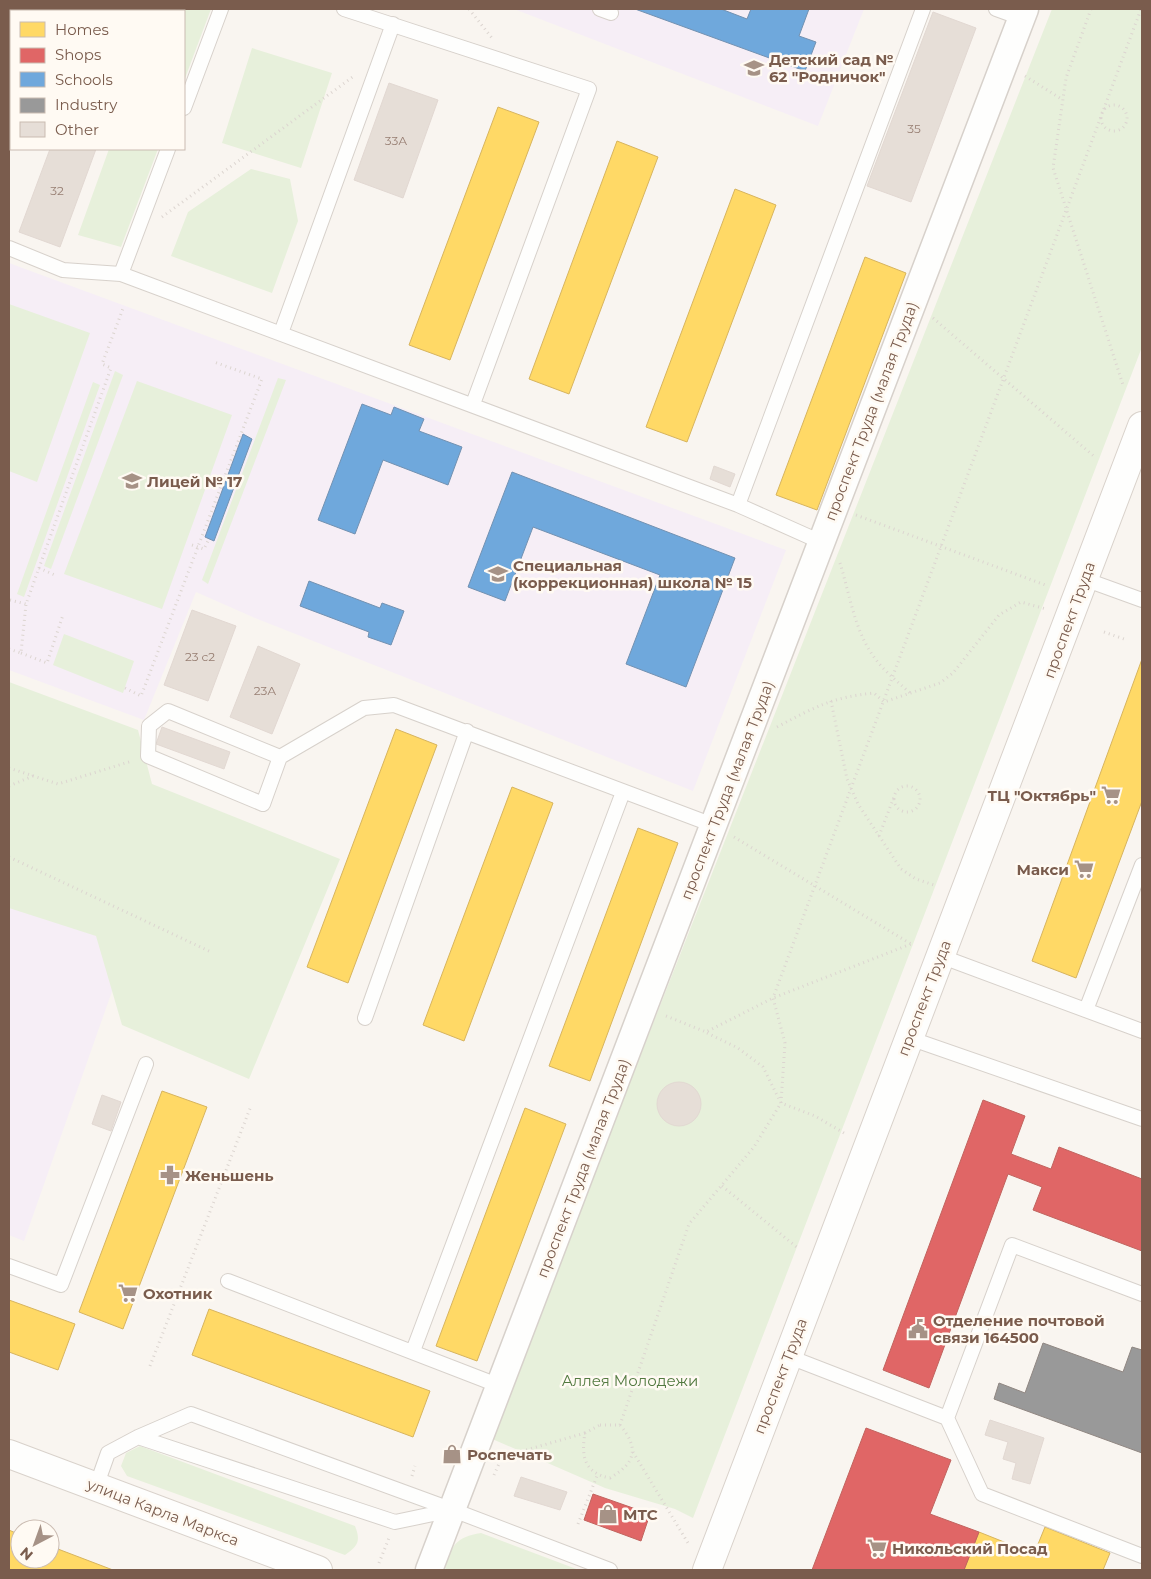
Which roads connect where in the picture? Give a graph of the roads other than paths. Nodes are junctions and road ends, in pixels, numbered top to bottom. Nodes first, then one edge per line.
1 (221, 9) edge
2 (344, 9) edge
3 (922, 9) edge
4 (996, 9) edge
5 (1023, 13) edge
6 (393, 24) junction
7 (185, 105) edge
8 (168, 150) edge
9 (9, 248) edge
10 (121, 274) junction
11 (281, 334) junction
12 (473, 404) junction
13 (1142, 426) edge
14 (738, 505) junction
15 (827, 524) junction
16 (1084, 578) junction
17 (1142, 600) edge
18 (467, 731) junction
19 (280, 758) junction
20 (623, 792) junction
21 (713, 825) junction
22 (1142, 865) edge
23 (940, 956) junction
24 (1086, 1010) junction
25 (365, 1018) dead end
26 (1142, 1031) edge
27 (909, 1038) junction
28 (146, 1064) dead end
29 (1142, 1119) edge
30 (9, 1266) edge
31 (228, 1281) dead end
32 (1142, 1294) edge
33 (413, 1351) junction
34 (788, 1356) junction
35 (500, 1386) junction
36 (947, 1418) junction
37 (138, 1437) junction
38 (9, 1454) edge
39 (96, 1486) junction
40 (453, 1510) junction
41 (1142, 1556) edge
42 (318, 1570) edge
43 (428, 1570) edge
44 (610, 1570) edge
45 (707, 1570) edge

1 - 7 lane
2 - 6 lane
3 - 14 lane
4 - 5 lane
5 - 15 street, проспект Труда (малая Труда)
6 - 11 lane
6 - 12 lane
8 - 10 lane
9 - 10 lane
10 - 11 lane
11 - 12 lane
12 - 14 lane
13 - 16 street, проспект Труда
14 - 15 lane
15 - 21 street, проспект Труда (малая Труда)
16 - 17 lane
16 - 23 street, проспект Труда
18 - 19 lane
18 - 20 lane
18 - 25 lane
19 - 19 lane
20 - 21 lane
20 - 33 lane
21 - 35 street, проспект Труда (малая Труда)
22 - 24 lane
23 - 24 lane
23 - 27 street, проспект Труда
24 - 26 lane
27 - 29 lane
27 - 34 street, проспект Труда
28 - 30 lane
31 - 33 lane
32 - 36 lane
33 - 35 lane
34 - 36 lane
34 - 45 street, проспект Труда
35 - 40 street, проспект Труда (малая Труда)
36 - 41 lane
37 - 39 lane
37 - 40 lane
37 - 40 lane
38 - 39 street, улица Карла Маркса
39 - 42 street, улица Карла Маркса
40 - 43 street, проспект Труда (малая Труда)
40 - 44 lane

